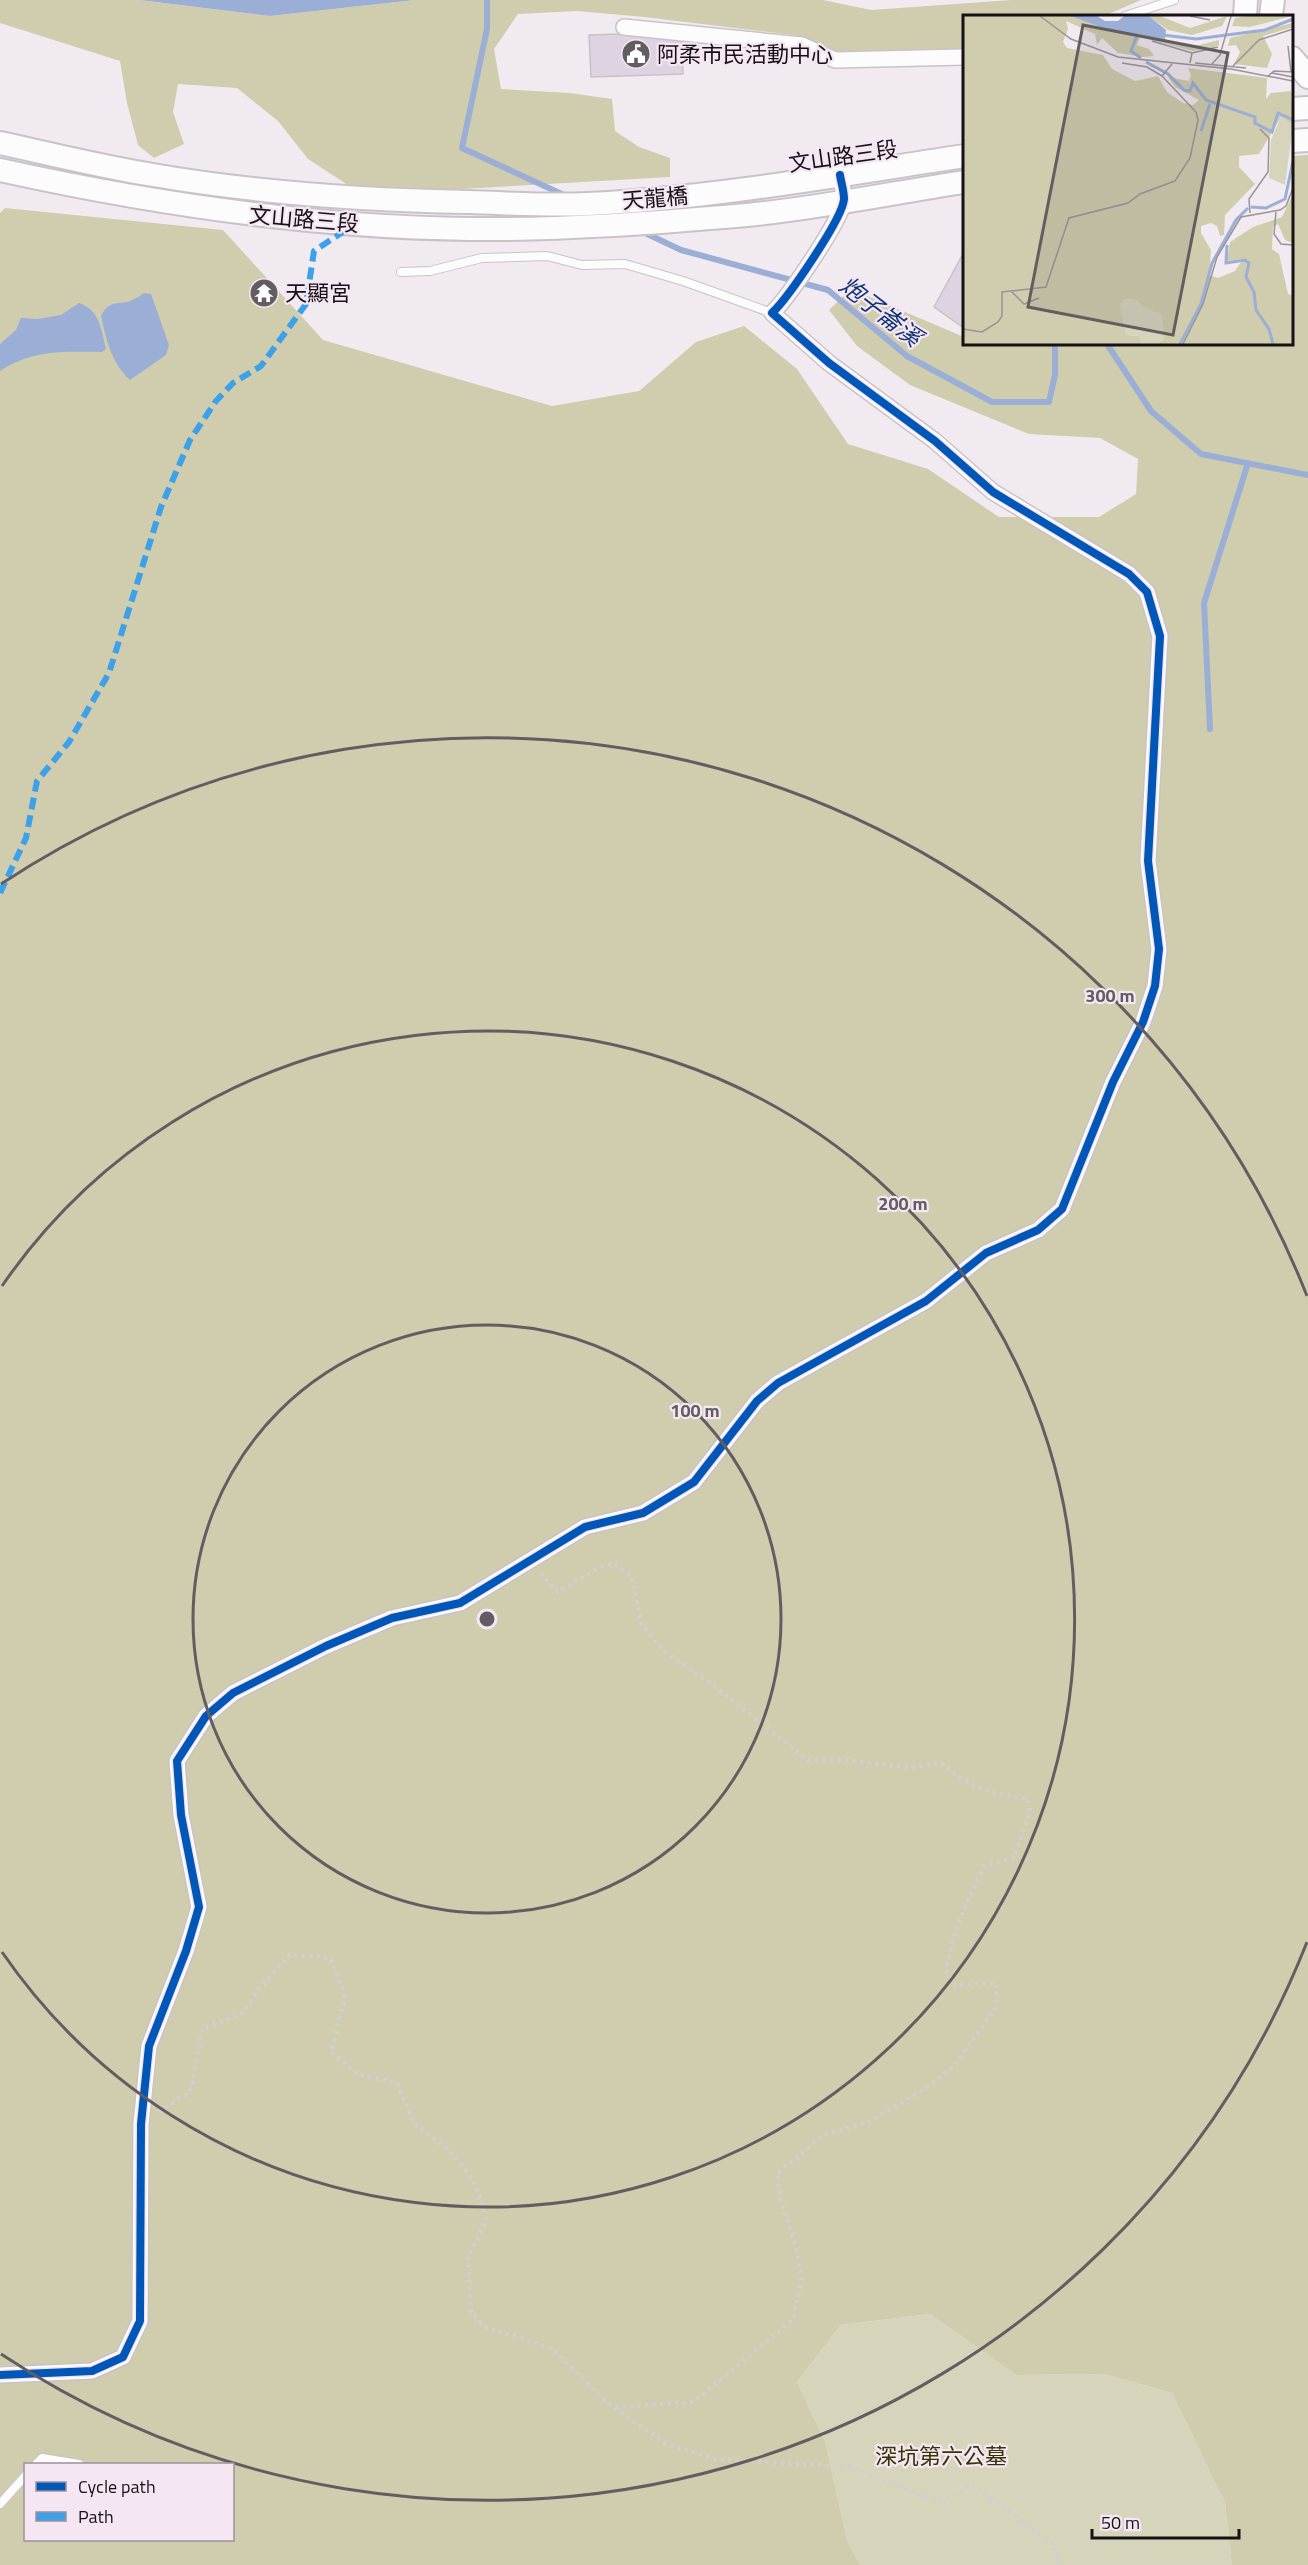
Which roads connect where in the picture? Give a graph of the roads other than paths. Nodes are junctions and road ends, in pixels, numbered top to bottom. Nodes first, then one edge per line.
1 (1174, 0) edge
2 (1246, 0) edge
3 (1273, 0) edge
4 (1128, 15) edge
5 (1245, 15) edge
6 (1271, 15) edge
7 (624, 27) dead end
8 (963, 57) edge
9 (1293, 59) edge
10 (1308, 77) edge
11 (1308, 108) edge
12 (1293, 110) edge
13 (1308, 140) edge
14 (1293, 141) edge
15 (0, 143) edge
16 (963, 156) edge
17 (0, 170) edge
18 (840, 175) junction
19 (203, 182) junction
20 (963, 182) edge
21 (726, 190) joint
22 (844, 200) junction
23 (585, 204) joint
24 (199, 208) junction
25 (749, 215) joint
26 (611, 224) joint
27 (401, 272) dead end
28 (777, 308) junction
29 (0, 2375) edge
30 (37, 2463) edge
31 (73, 2463) edge
32 (24, 2477) edge
33 (0, 2504) edge

1 - 4 lane
2 - 5 main road
3 - 6 main road
7 - 8 street
9 - 10 main road
11 - 12 main road
13 - 14 main road
15 - 19 main road, 文山路三段
16 - 18 main road, 文山路三段
17 - 24 main road, 文山路三段
18 - 21 main road, 文山路三段
18 - 22 street
19 - 23 main road, 文山路三段
19 - 24 main road
20 - 22 main road, 文山路三段
21 - 23 main road, 天龍橋
22 - 25 main road, 文山路三段
22 - 28 street
24 - 26 main road, 文山路三段
25 - 26 main road, 天龍橋
27 - 28 lane
28 - 29 street
30 - 31 lane
32 - 33 lane

